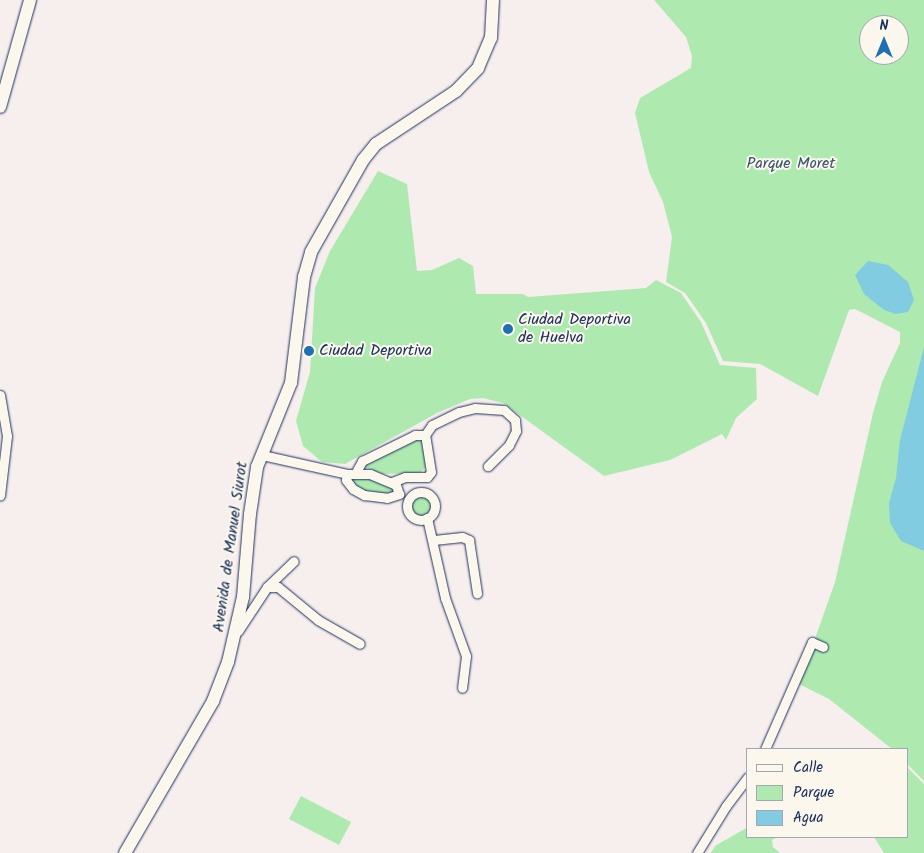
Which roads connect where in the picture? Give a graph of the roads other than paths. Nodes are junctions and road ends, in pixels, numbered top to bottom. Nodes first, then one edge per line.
1 (30, 0) edge
2 (493, 0) edge
3 (0, 108) edge
4 (0, 395) edge
5 (425, 435) junction
6 (3, 449) edge
7 (262, 455) junction
8 (488, 466) dead end
9 (352, 473) junction
10 (392, 482) junction
11 (399, 494) junction
12 (0, 496) edge
13 (410, 498) junction
14 (427, 518) junction
15 (434, 540) junction
16 (294, 561) dead end
17 (267, 587) junction
18 (477, 593) dead end
19 (236, 633) junction
20 (360, 644) dead end
21 (823, 647) dead end
22 (462, 688) dead end
23 (765, 748) edge
24 (746, 780) edge
25 (125, 853) edge
26 (697, 853) edge

1 - 3 street
2 - 7 street, Avenida de Manuel Siurot
4 - 6 street
5 - 8 street
5 - 9 street
5 - 10 street
6 - 12 street
7 - 9 street
7 - 19 street, Avenida de Manuel Siurot
9 - 10 street
9 - 11 street
10 - 11 street
11 - 13 street
13 - 14 street
13 - 14 street
14 - 15 street
15 - 18 street
15 - 22 street
16 - 17 street
17 - 19 street
17 - 20 street
19 - 25 street, Avenida de Manuel Siurot
21 - 23 street
24 - 26 street

